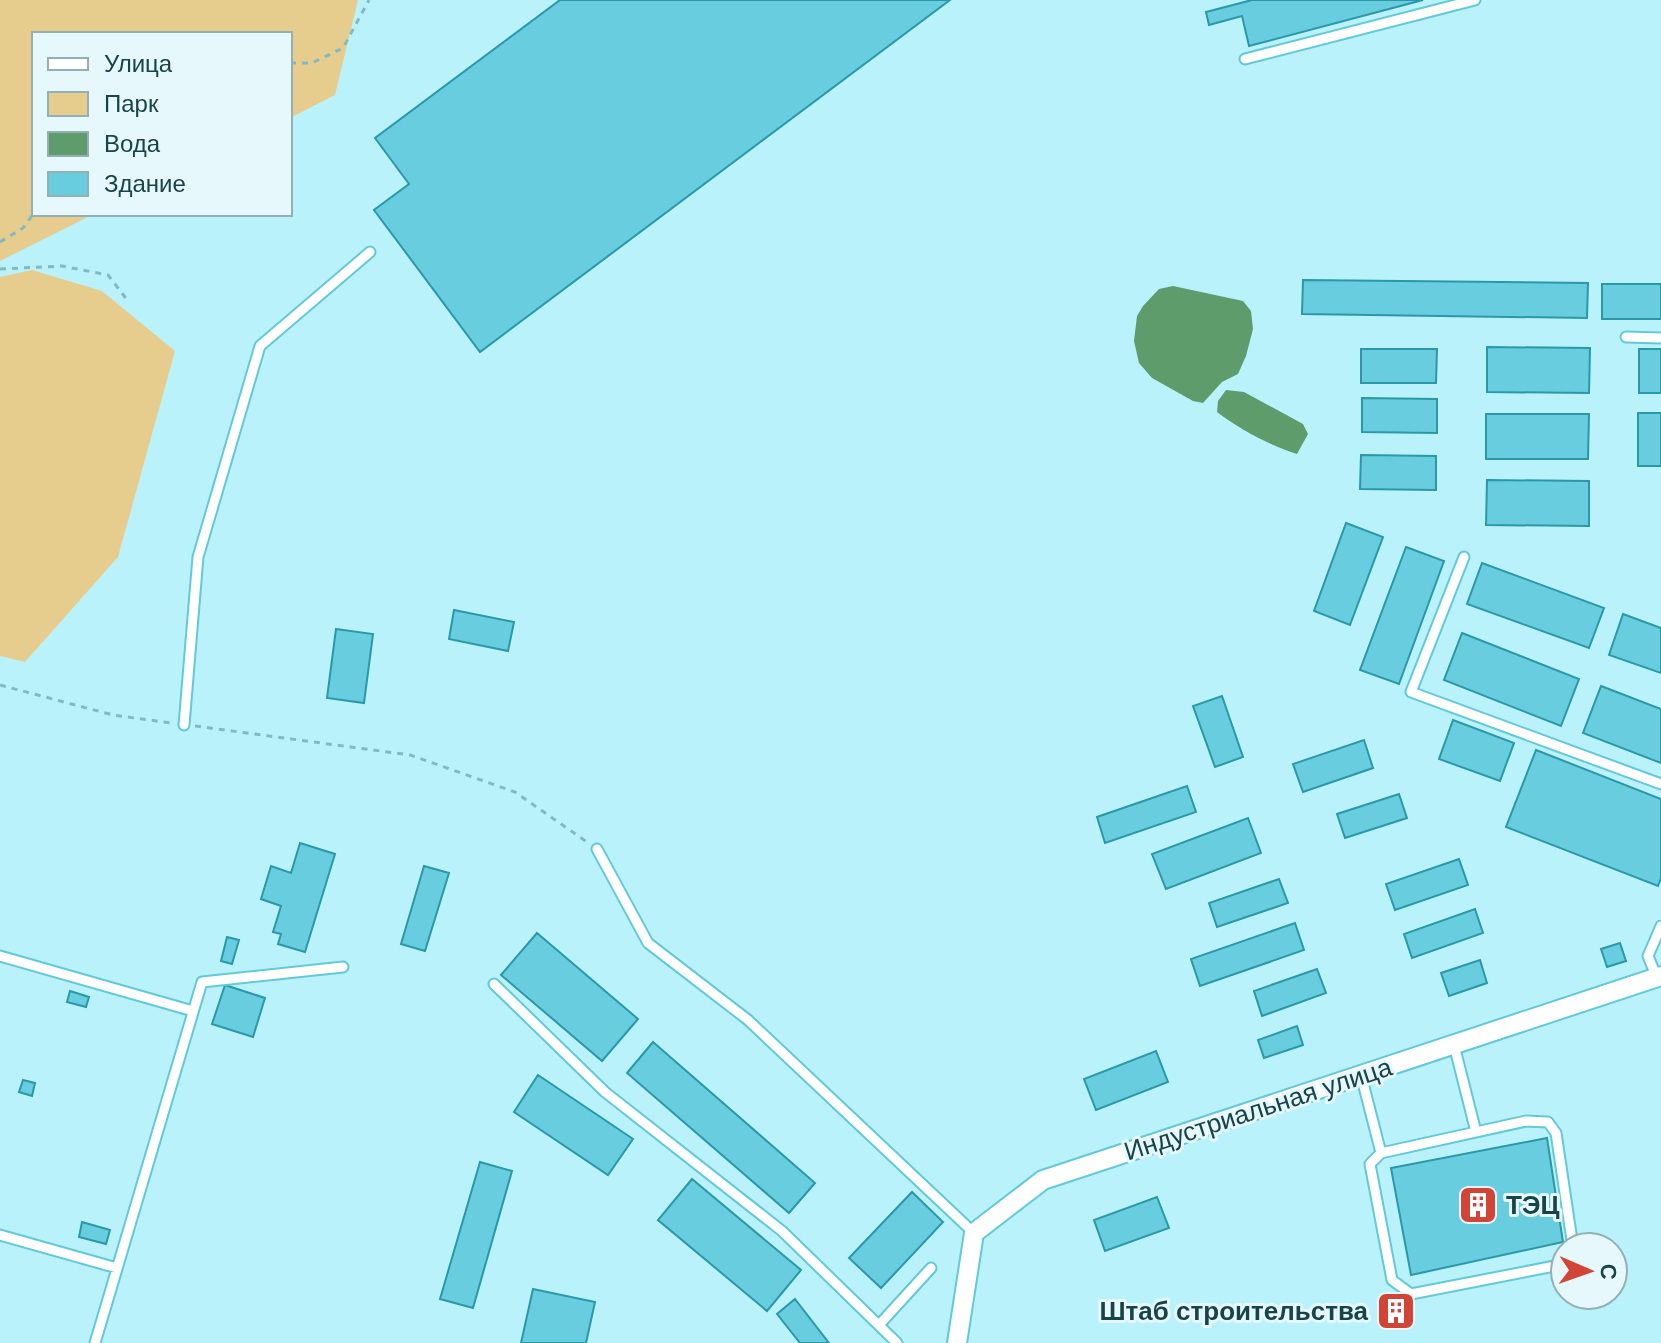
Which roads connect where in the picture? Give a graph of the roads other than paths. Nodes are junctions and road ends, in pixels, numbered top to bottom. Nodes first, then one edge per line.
1 (1475, 0) edge
2 (1245, 59) dead end
3 (370, 252) dead end
4 (1626, 337) dead end
5 (1661, 338) edge
6 (1464, 557) dead end
7 (184, 725) road end
8 (1661, 784) edge
9 (597, 849) road end
10 (1661, 926) edge
11 (0, 956) edge
12 (343, 967) dead end
13 (1659, 977) edge
14 (494, 984) dead end
15 (193, 1011) junction
16 (1454, 1045) junction
17 (1361, 1075) junction
18 (1476, 1132) junction
19 (1381, 1153) junction
20 (1571, 1231) edge
21 (974, 1233) junction
22 (0, 1235) edge
23 (1549, 1267) edge
24 (117, 1268) junction
25 (931, 1268) dead end
26 (879, 1325) junction
27 (95, 1343) edge
28 (897, 1343) edge
29 (957, 1343) edge

1 - 2 lane
3 - 7 lane
4 - 5 lane
6 - 8 lane
9 - 21 lane
10 - 13 lane
11 - 15 lane
12 - 15 lane
13 - 16 street, Индустриальная улица
14 - 26 lane
15 - 24 lane
16 - 17 street, Индустриальная улица
16 - 18 lane
17 - 19 lane
17 - 21 street, Индустриальная улица
18 - 19 lane
18 - 20 lane
19 - 23 lane
21 - 29 street
22 - 24 lane
24 - 27 lane
25 - 26 lane
26 - 28 lane

